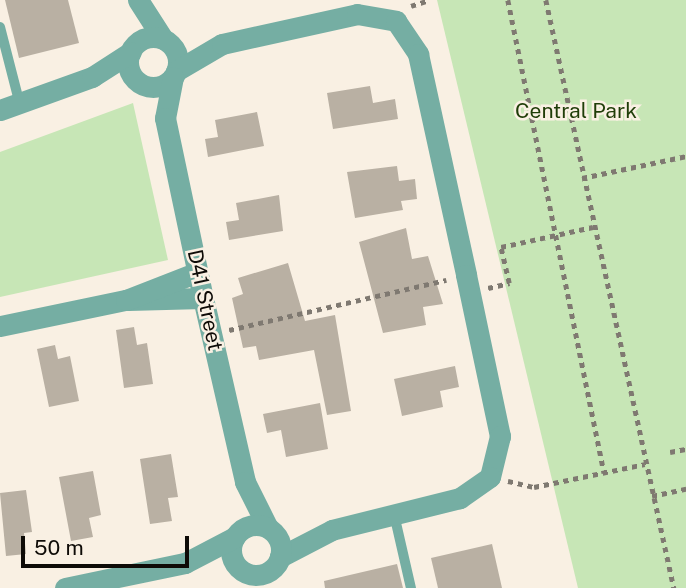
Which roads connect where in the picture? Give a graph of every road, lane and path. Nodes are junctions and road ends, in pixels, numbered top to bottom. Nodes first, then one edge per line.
1 (138, 0) edge
2 (508, 0) edge
3 (546, 0) edge
4 (0, 27) edge
5 (165, 40) junction
6 (222, 44) junction
7 (133, 49) junction
8 (174, 74) junction
9 (92, 77) junction
10 (143, 85) junction
11 (9, 106) edge
12 (165, 118) junction
13 (686, 156) edge
14 (582, 178) junction
15 (593, 227) junction
16 (551, 235) junction
17 (198, 272) junction
18 (468, 284) junction
19 (203, 298) junction
20 (126, 300) junction
21 (0, 326) edge
22 (211, 334) junction
23 (686, 449) edge
24 (670, 452) dead end
25 (645, 464) junction
26 (604, 472) junction
27 (490, 477) junction
28 (245, 482) junction
29 (686, 489) edge
30 (652, 496) junction
31 (394, 514) junction
32 (269, 529) junction
33 (332, 530) junction
34 (235, 536) junction
35 (185, 563) junction
36 (275, 571) edge
37 (248, 577) edge
38 (65, 588) edge
39 (411, 588) edge
40 (674, 588) edge

1 - 5 street
1 - 7 street
2 - 16 path
3 - 14 path
4 - 11 lane
5 - 6 street
5 - 7 street
5 - 8 street
6 - 8 street
6 - 18 street
7 - 9 street
7 - 10 street
8 - 10 street
8 - 12 street, D41 Street
9 - 10 street
9 - 11 street
10 - 12 street, D41 Street
12 - 17 street, D41 Street
13 - 14 path
14 - 15 path
15 - 16 path
15 - 25 path
16 - 18 path
16 - 26 path
17 - 19 street, D41 Street
17 - 20 street
18 - 22 path
18 - 27 street
19 - 20 street
19 - 22 street, D41 Street
20 - 21 street
22 - 28 street, D41 Street
23 - 24 path
25 - 26 path
25 - 30 path
26 - 27 path
27 - 31 street
28 - 32 street, D41 Street
28 - 34 street, D41 Street
29 - 30 path
30 - 40 path
31 - 33 street
31 - 39 lane
32 - 33 street
32 - 34 street
32 - 36 street
33 - 36 street
34 - 35 street
34 - 37 street
35 - 37 street
35 - 38 street
36 - 37 street

